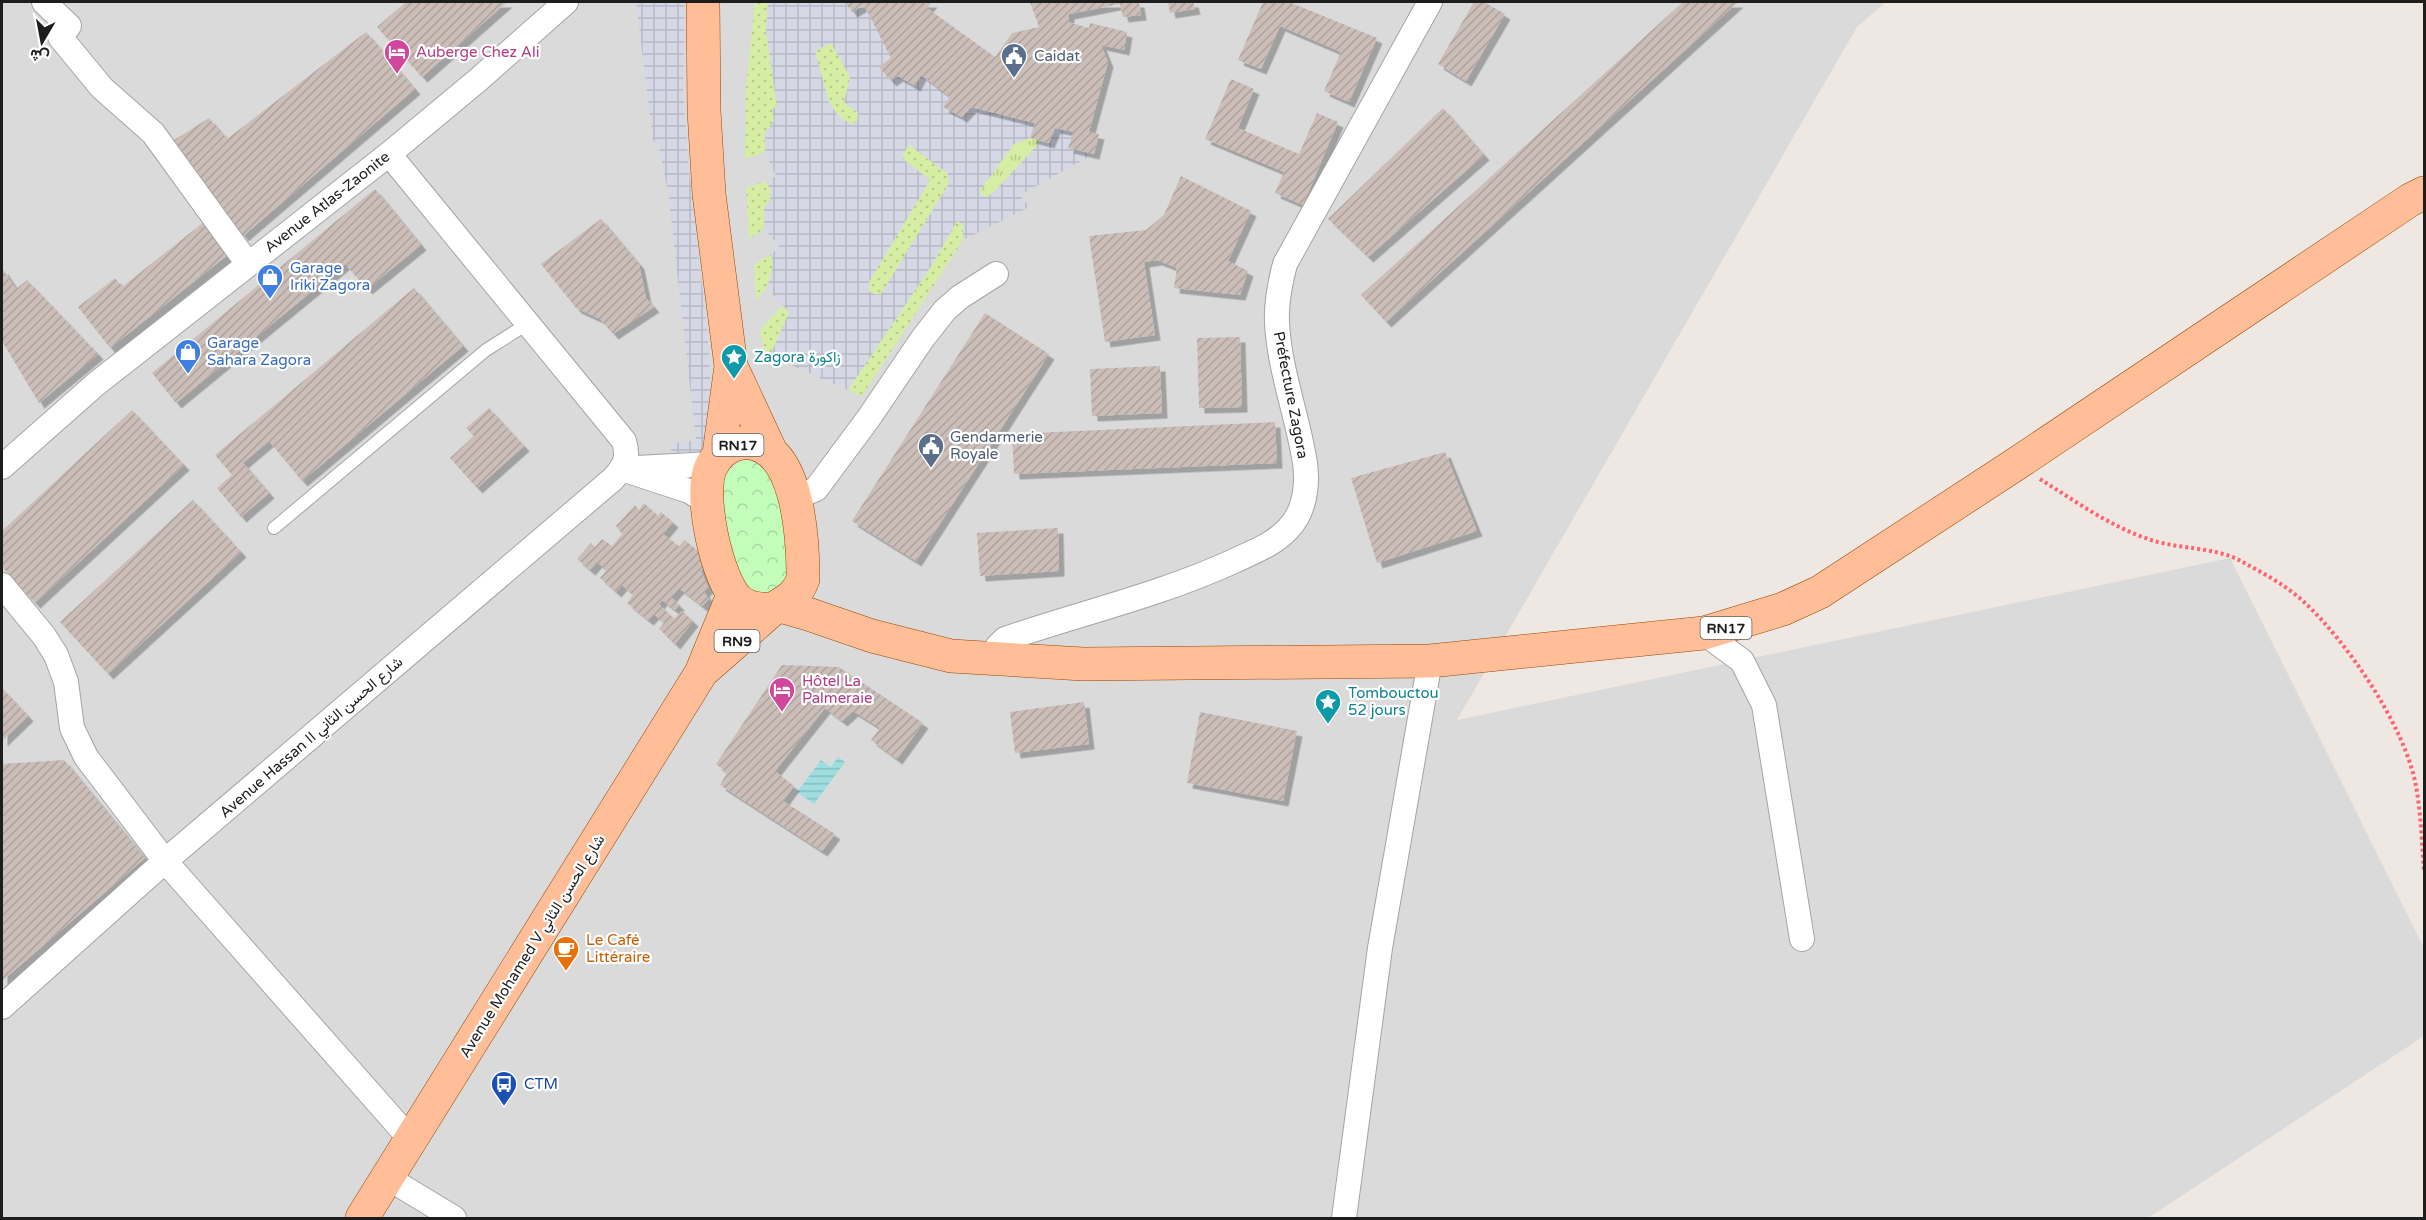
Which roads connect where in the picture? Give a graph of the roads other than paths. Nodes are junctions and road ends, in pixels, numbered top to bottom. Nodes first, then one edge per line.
1 (44, 2) edge
2 (566, 2) edge
3 (703, 2) edge
4 (1430, 2) edge
5 (389, 154) junction
6 (2424, 193) edge
7 (248, 264) junction
8 (996, 274) dead end
9 (527, 324) junction
10 (731, 366) junction
11 (771, 452) junction
12 (716, 459) junction
13 (2, 467) edge
14 (622, 469) junction
15 (795, 498) junction
16 (708, 507) junction
17 (274, 528) dead end
18 (803, 579) junction
19 (2, 585) edge
20 (733, 595) junction
21 (777, 608) junction
22 (1704, 633) junction
23 (905, 645) junction
24 (993, 660) junction
25 (1430, 661) junction
26 (700, 673) junction
27 (165, 861) junction
28 (1802, 939) dead end
29 (2, 1007) edge
30 (412, 1141) junction
31 (388, 1178) junction
32 (362, 1218) edge
33 (454, 1218) edge
34 (1344, 1218) edge

1 - 7 street
2 - 5 street, Avenue Atlas-Zaonite
3 - 10 main road, RN17
4 - 24 street, Préfecture Zagora
5 - 7 street, Avenue Atlas-Zaonite
5 - 9 street
6 - 22 main road, RN17
7 - 13 street, Avenue Atlas-Zaonite
8 - 15 street
9 - 14 street
9 - 17 lane
10 - 11 main road, RN17
10 - 12 main road, RN17
11 - 12 main road, RN17
11 - 15 main road, RN17
12 - 14 street
12 - 16 main road, RN17
14 - 16 street
14 - 27 street, Avenue Hassan II شارع الحسن الثاني
15 - 18 main road, RN17
16 - 20 main road, RN17
18 - 21 main road
18 - 23 main road, RN17
19 - 27 street
20 - 21 main road, RN17
20 - 26 main road, RN9
21 - 23 main road, RN17
21 - 26 main road, RN9
22 - 25 main road, RN17
22 - 28 street
23 - 24 main road, RN17
24 - 25 main road, RN17
25 - 34 street
26 - 30 main road, Avenue Mohamed V شارع الحسن الثاني / RN9
27 - 29 street, Avenue Hassan II شارع الحسن الثاني
27 - 30 street
30 - 31 main road, Avenue Mohamed V شارع الحسن الثاني / RN9
31 - 32 main road, Avenue Mohamed V شارع الحسن الثاني / RN9
31 - 33 street

